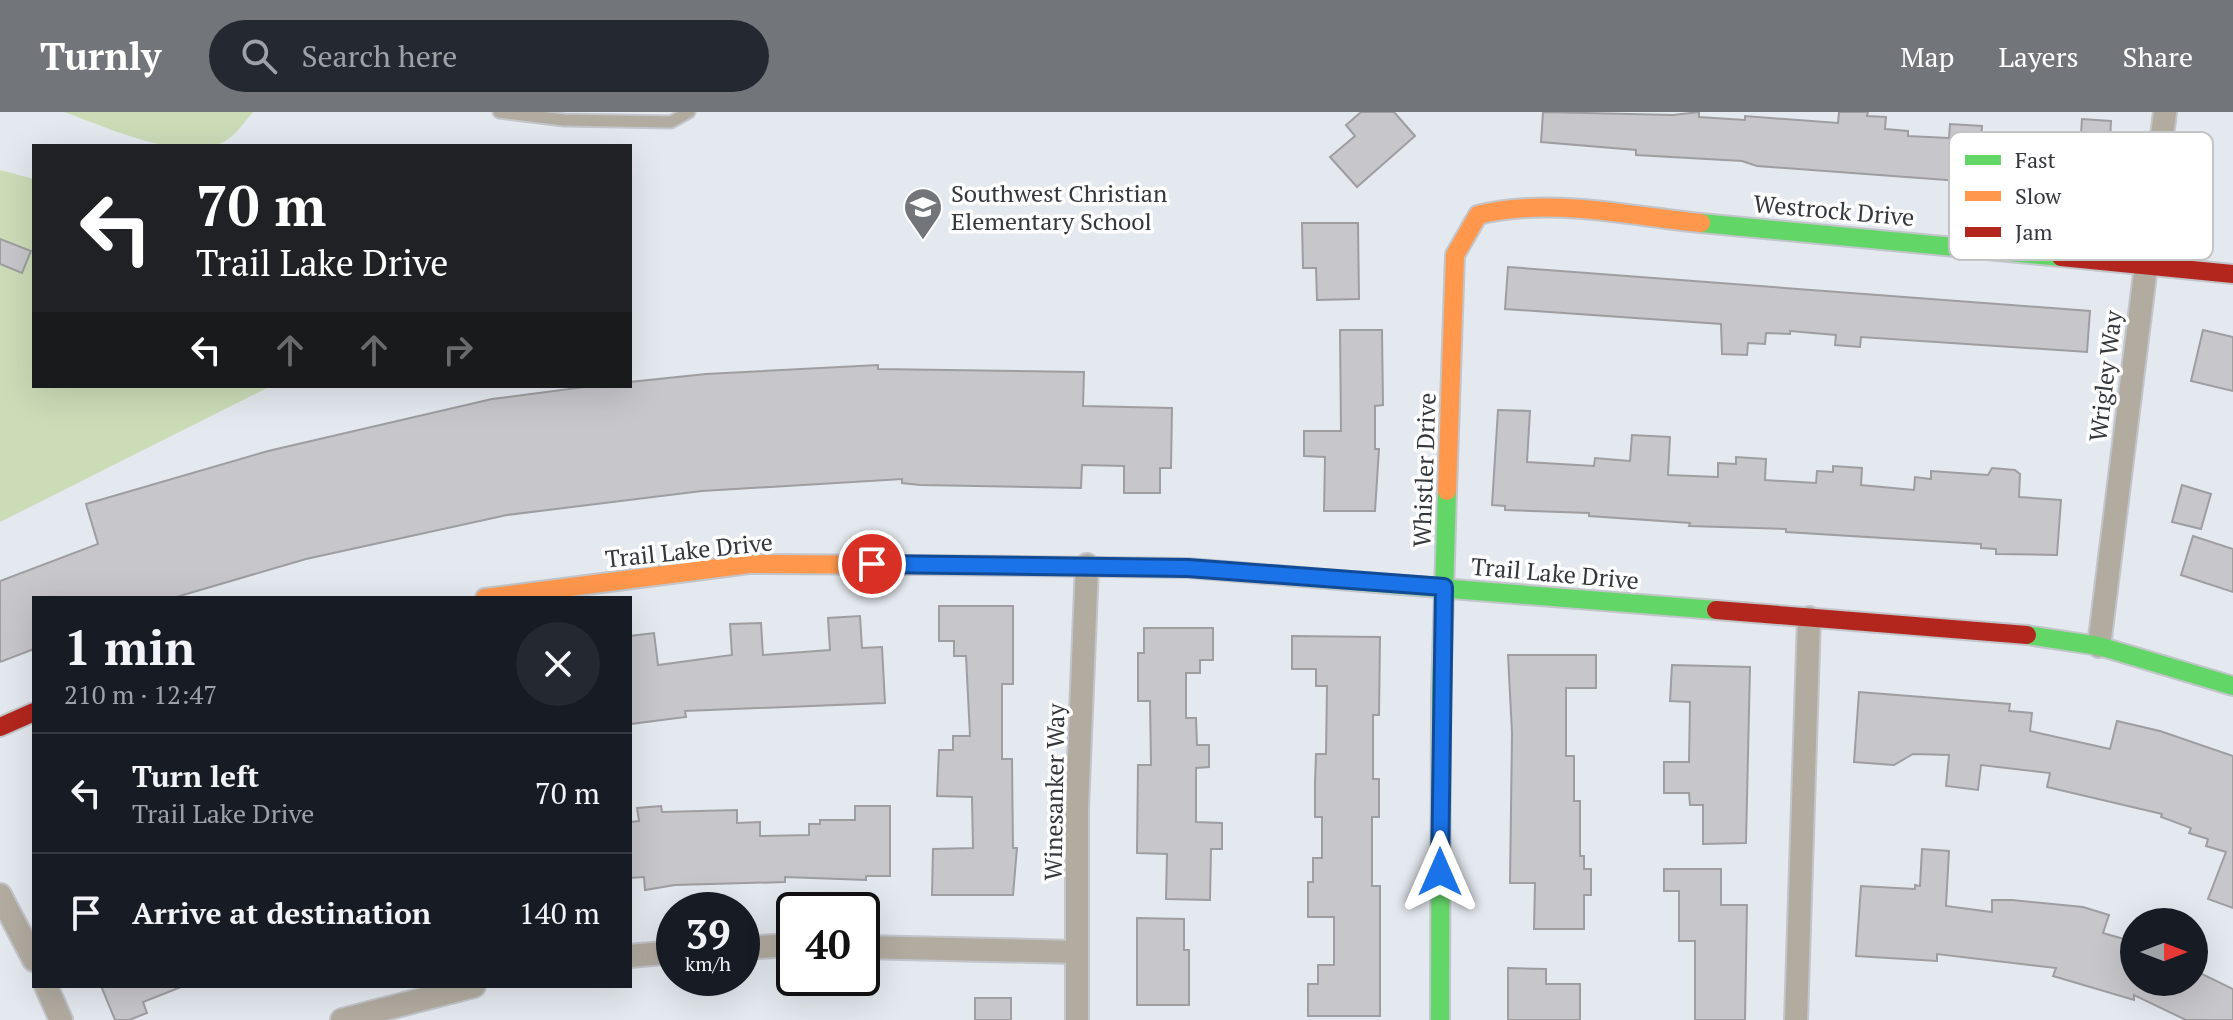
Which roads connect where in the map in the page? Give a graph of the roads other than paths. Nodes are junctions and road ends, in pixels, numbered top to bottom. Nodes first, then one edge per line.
1 (499, 112) edge
2 (689, 112) edge
3 (2165, 112) edge
4 (2162, 132) edge
5 (1478, 215) joint
6 (1949, 245) edge
7 (2111, 260) edge
8 (2144, 260) edge
9 (2144, 263) junction
10 (2233, 274) edge
11 (1087, 565) junction
12 (1444, 587) junction
13 (501, 596) edge
14 (1809, 618) junction
15 (2099, 646) junction
16 (2233, 686) edge
17 (32, 713) edge
18 (0, 727) edge
19 (0, 895) edge
20 (880, 947) edge
21 (1077, 952) junction
22 (656, 954) edge
23 (32, 956) edge
24 (632, 956) edge
25 (47, 988) edge
26 (466, 988) edge
27 (61, 1020) edge
28 (342, 1020) edge
29 (1077, 1020) edge
30 (1440, 1020) edge
31 (1796, 1020) edge

1 - 2 lane
3 - 4 street, Wrigley Way
5 - 6 street, Westrock Drive
5 - 12 street, Whistler Drive
7 - 9 street, Westrock Drive
8 - 9 street, Wrigley Way
9 - 10 street, Westrock Drive
9 - 15 street, Wrigley Way
11 - 12 street, Trail Lake Drive
11 - 13 street, Trail Lake Drive
11 - 21 street, Winesanker Way
12 - 14 street, Trail Lake Drive
12 - 30 street, Whistler Drive
14 - 15 street, Trail Lake Drive
14 - 31 street
15 - 16 street, Trail Lake Drive
17 - 18 street
19 - 23 street
20 - 21 street
21 - 29 street, Winesanker Way
22 - 24 street
25 - 27 street
26 - 28 street

